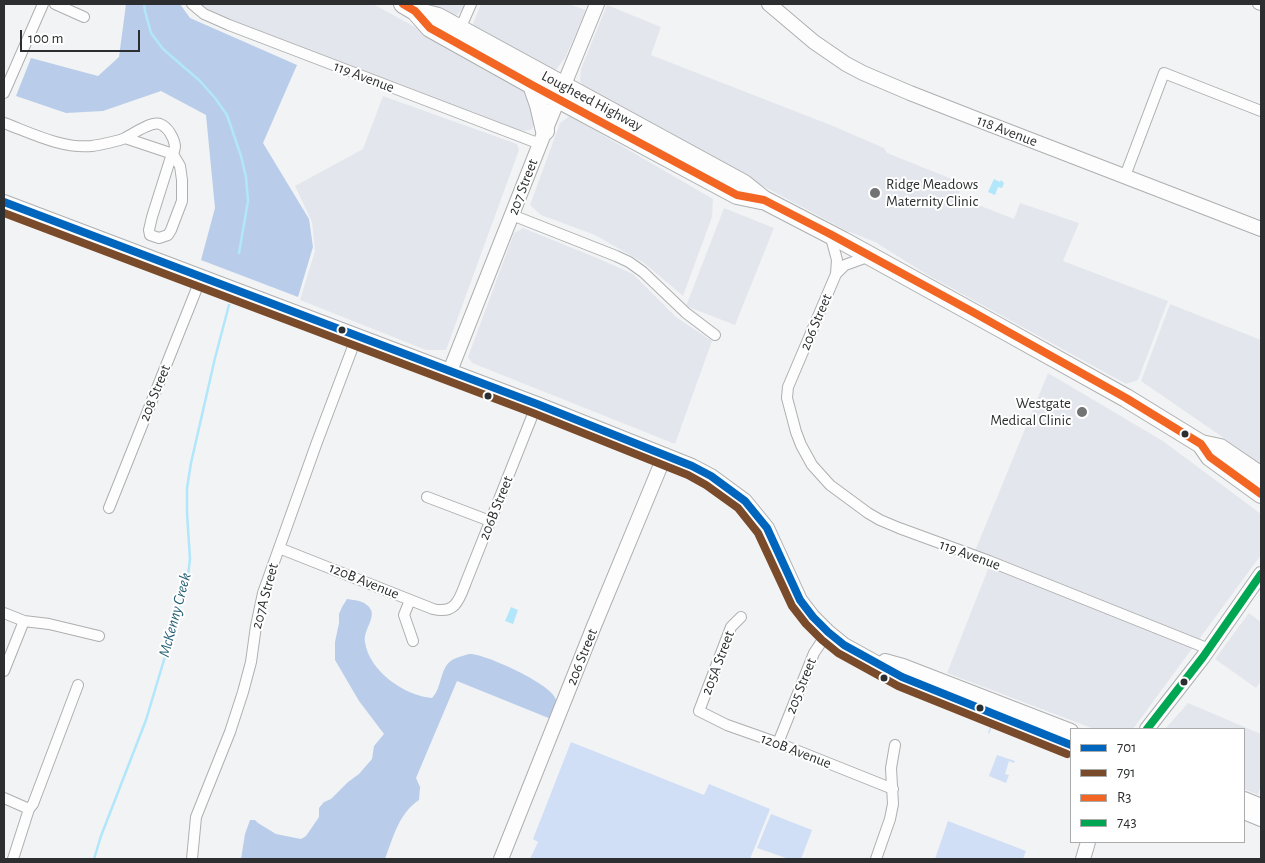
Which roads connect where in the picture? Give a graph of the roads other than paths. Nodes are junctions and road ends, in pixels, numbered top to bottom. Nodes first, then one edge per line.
1 (43, 4) edge
2 (55, 4) edge
3 (192, 4) edge
4 (471, 4) edge
5 (597, 4) edge
6 (769, 4) edge
7 (1258, 4) edge
8 (1261, 5) edge
9 (409, 7) edge
10 (84, 17) dead end
11 (460, 29) junction
12 (532, 85) junction
13 (4, 91) edge
14 (561, 92) junction
15 (1261, 111) edge
16 (4, 123) edge
17 (125, 138) junction
18 (542, 138) junction
19 (173, 154) junction
20 (1125, 176) junction
21 (4, 202) edge
22 (512, 215) junction
23 (1261, 229) edge
24 (830, 234) junction
25 (870, 256) junction
26 (836, 274) junction
27 (201, 278) junction
28 (714, 335) dead end
29 (357, 336) junction
30 (450, 371) junction
31 (787, 398) joint
32 (537, 404) junction
33 (1201, 444) junction
34 (664, 456) junction
35 (1261, 476) edge
36 (1261, 494) edge
37 (427, 497) dead end
38 (109, 508) dead end
39 (490, 521) junction
40 (279, 548) junction
41 (1261, 574) edge
42 (410, 600) junction
43 (450, 609) joint
44 (4, 613) edge
45 (741, 617) dead end
46 (24, 621) junction
47 (828, 632) junction
48 (99, 636) dead end
49 (413, 641) dead end
50 (1209, 649) junction
51 (862, 656) junction
52 (4, 671) edge
53 (78, 685) dead end
54 (699, 711) joint
55 (1148, 728) edge
56 (1070, 731) edge
57 (778, 742) junction
58 (895, 745) dead end
59 (1070, 745) edge
60 (893, 788) junction
61 (4, 798) edge
62 (1245, 799) edge
63 (1261, 806) edge
64 (30, 809) junction
65 (1245, 812) edge
66 (1261, 819) edge
67 (1088, 843) edge
68 (13, 859) edge
69 (192, 859) edge
70 (501, 859) edge
71 (876, 859) edge
72 (1083, 859) edge

1 - 13 street
2 - 10 street
3 - 18 street, 119 Avenue
4 - 11 street
5 - 14 main road, 207 Street
6 - 20 main road, 118 Avenue
7 - 8 street
9 - 11 highway, Lougheed Highway
9 - 12 highway, Lougheed Highway
11 - 14 highway, Lougheed Highway
12 - 14 highway, Lougheed Highway
12 - 18 highway
14 - 18 main road, 207 Street
14 - 24 highway, Lougheed Highway
15 - 20 street
16 - 17 street
17 - 19 street
17 - 19 street
18 - 22 main road, 207 Street
19 - 19 street
20 - 23 main road, 118 Avenue
21 - 27 main road
22 - 28 street
22 - 30 main road, 207 Street
24 - 25 highway, Lougheed Highway
24 - 26 street, 206 Street
25 - 26 street, 206 Street
25 - 33 highway, Lougheed Highway
26 - 31 street, 206 Street
27 - 29 main road
27 - 38 street, 208 Street
29 - 30 main road
29 - 40 street, 207A Street
30 - 32 main road
31 - 50 street, 119 Avenue
32 - 34 main road
32 - 39 street, 206B Street
33 - 35 highway, Lougheed Highway
33 - 36 highway, Lougheed Highway
34 - 47 main road
34 - 70 main road, 206 Street
37 - 39 street
39 - 43 street, 206B Street
40 - 42 street, 120B Avenue
40 - 69 street, 207A Street
41 - 50 main road
42 - 43 street, 120B Avenue
42 - 49 street
44 - 46 street
45 - 54 street, 205A Street
46 - 48 street
46 - 52 street
47 - 51 main road
47 - 57 street, 205 Street
50 - 55 main road
51 - 56 main road
51 - 59 main road
53 - 64 street
54 - 57 street, 120B Avenue
57 - 60 street, 120B Avenue
58 - 60 street
60 - 71 street
61 - 64 street
62 - 63 main road
64 - 68 street
65 - 66 main road
67 - 72 main road

